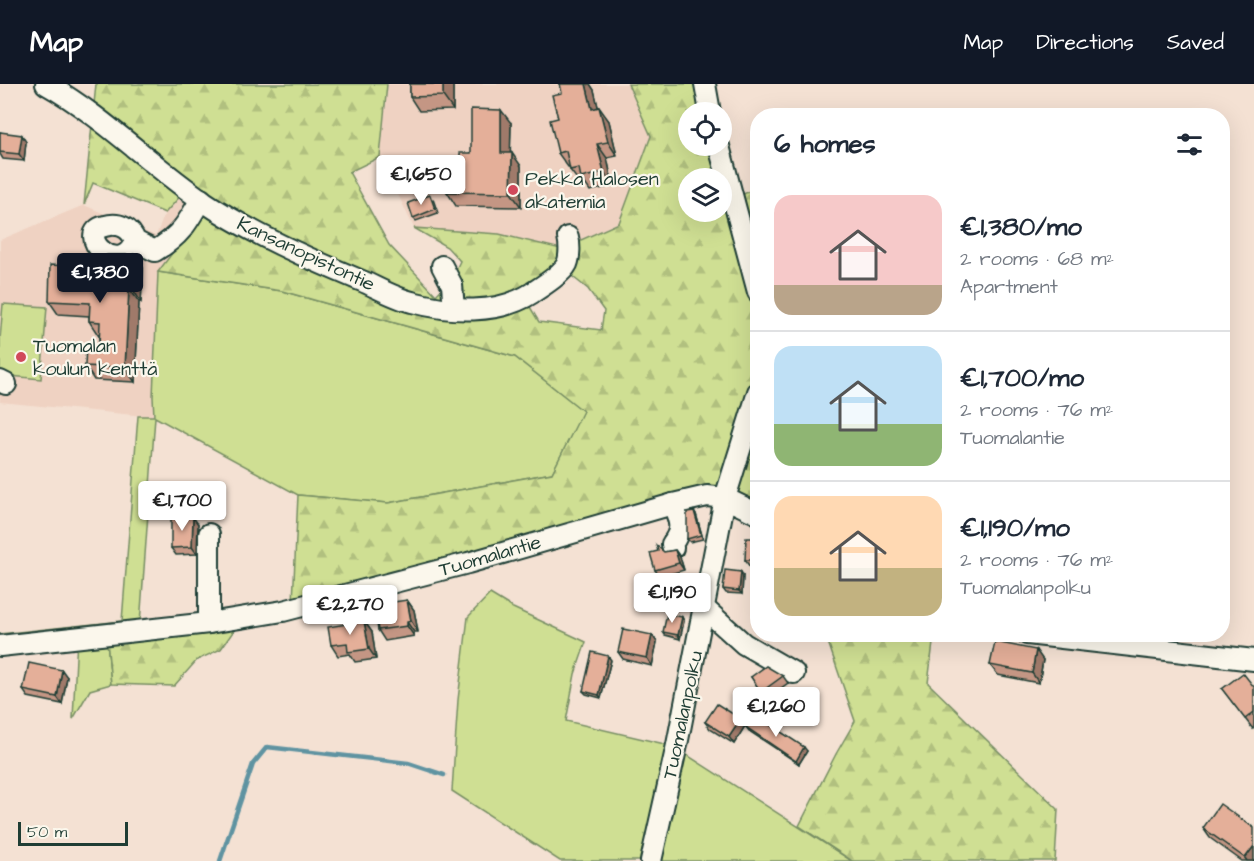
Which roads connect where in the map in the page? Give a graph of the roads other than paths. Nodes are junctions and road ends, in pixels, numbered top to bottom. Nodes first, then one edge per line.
1 (46, 84) edge
2 (705, 84) edge
3 (708, 102) edge
4 (722, 156) edge
5 (201, 199) junction
6 (568, 237) dead end
7 (135, 242) dead end
8 (750, 262) edge
9 (442, 266) dead end
10 (454, 309) junction
11 (750, 418) edge
12 (725, 498) junction
13 (673, 504) junction
14 (750, 510) edge
15 (209, 534) dead end
16 (673, 549) edge
17 (704, 608) junction
18 (209, 623) junction
19 (1097, 642) edge
20 (0, 646) edge
21 (1254, 660) edge
22 (794, 673) dead end
23 (651, 861) edge

1 - 5 street, Kansanopistontie
2 - 3 street
4 - 8 street
5 - 7 street
5 - 10 street, Kansanopistontie
6 - 10 street, Kansanopistontie
9 - 10 street
11 - 12 street
12 - 13 street, Tuomalantie
12 - 14 street
12 - 17 street, Tuomalanpolku
13 - 16 street
13 - 18 street, Tuomalantie
15 - 18 street
17 - 22 street
17 - 23 street, Tuomalanpolku
18 - 20 street, Tuomalantie
19 - 21 street

